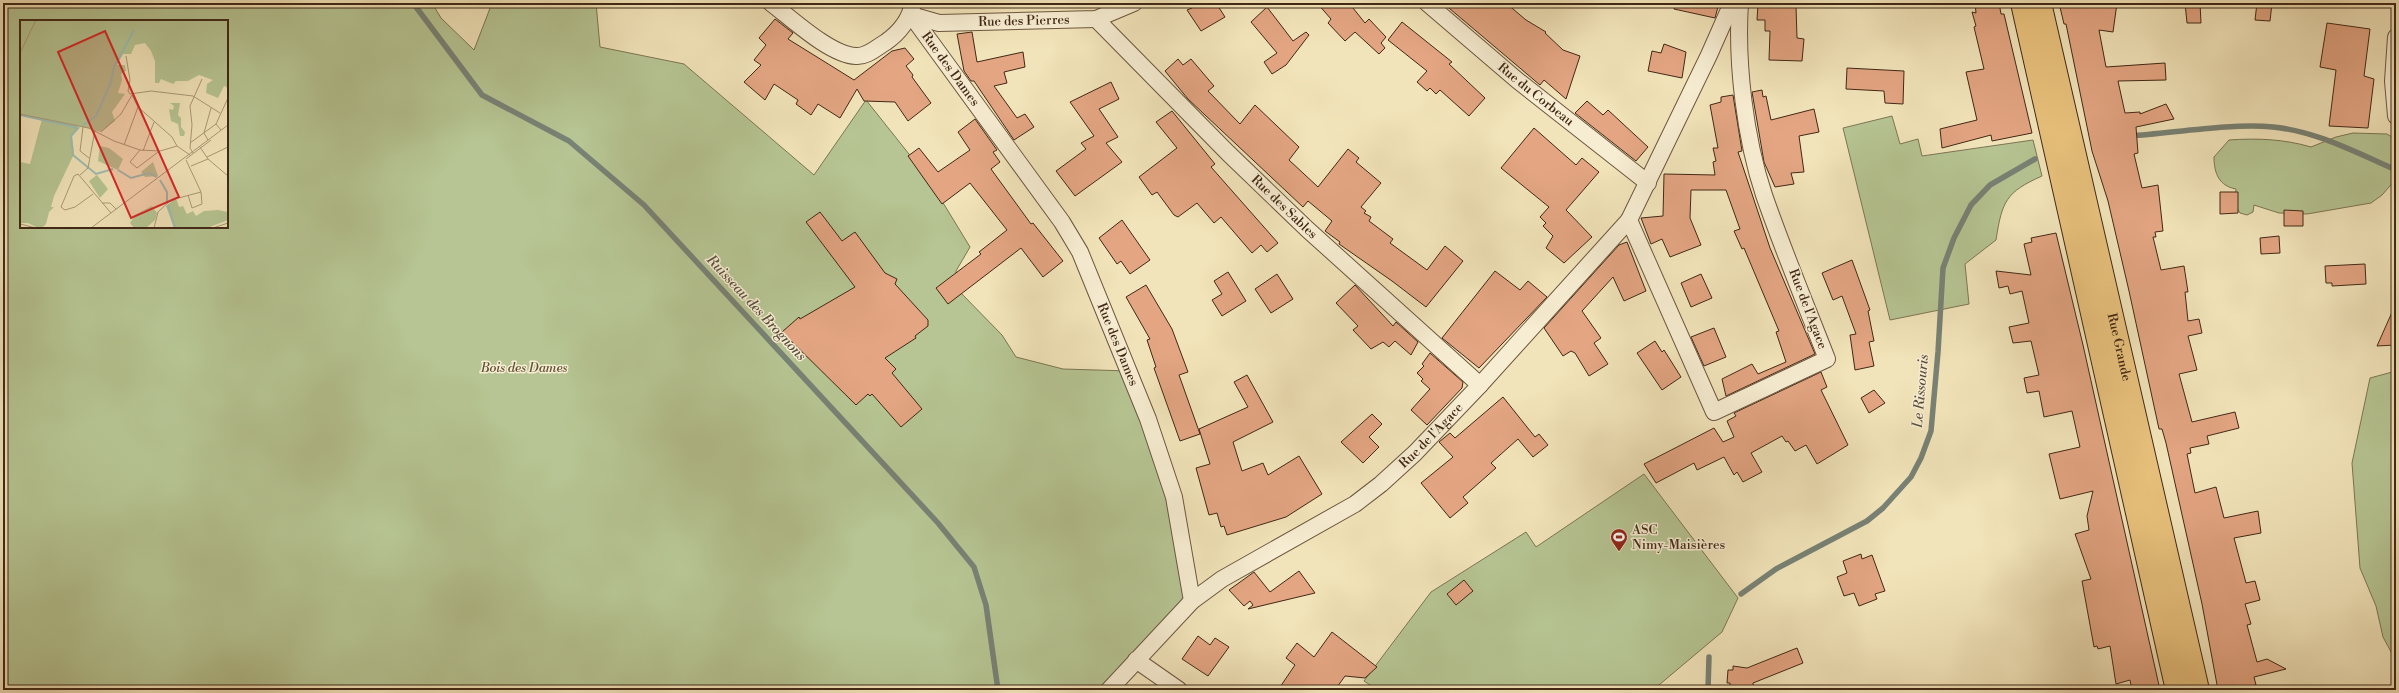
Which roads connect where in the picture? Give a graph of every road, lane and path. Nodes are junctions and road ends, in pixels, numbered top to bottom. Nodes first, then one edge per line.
1 (771, 3) edge
2 (1134, 3) edge
3 (1427, 3) edge
4 (1732, 3) edge
5 (1740, 3) edge
6 (2022, 3) edge
7 (2040, 3) edge
8 (912, 9) edge
9 (1096, 19) junction
10 (2396, 37) edge
11 (2396, 116) edge
12 (1648, 183) junction
13 (1629, 220) junction
14 (1480, 385) junction
15 (1192, 601) junction
16 (1136, 660) junction
17 (1109, 690) edge
18 (1179, 690) edge
19 (2177, 690) edge
20 (2198, 690) edge

1 - 8 street
2 - 9 street, Rue des Pierres
3 - 12 street, Rue du Corbeau
4 - 12 street, Rue de l'Agace
5 - 13 street, Rue de l'Agace
6 - 19 main road, Rue Grande
7 - 20 main road, Rue Grande
8 - 9 street, Rue des Pierres
8 - 15 street, Rue des Dames
9 - 14 street, Rue des Sables
10 - 11 street
12 - 13 street, Rue de l'Agace
13 - 14 street, Rue de l'Agace
14 - 15 street, Rue de l'Agace
15 - 16 street
16 - 17 street
16 - 18 street

